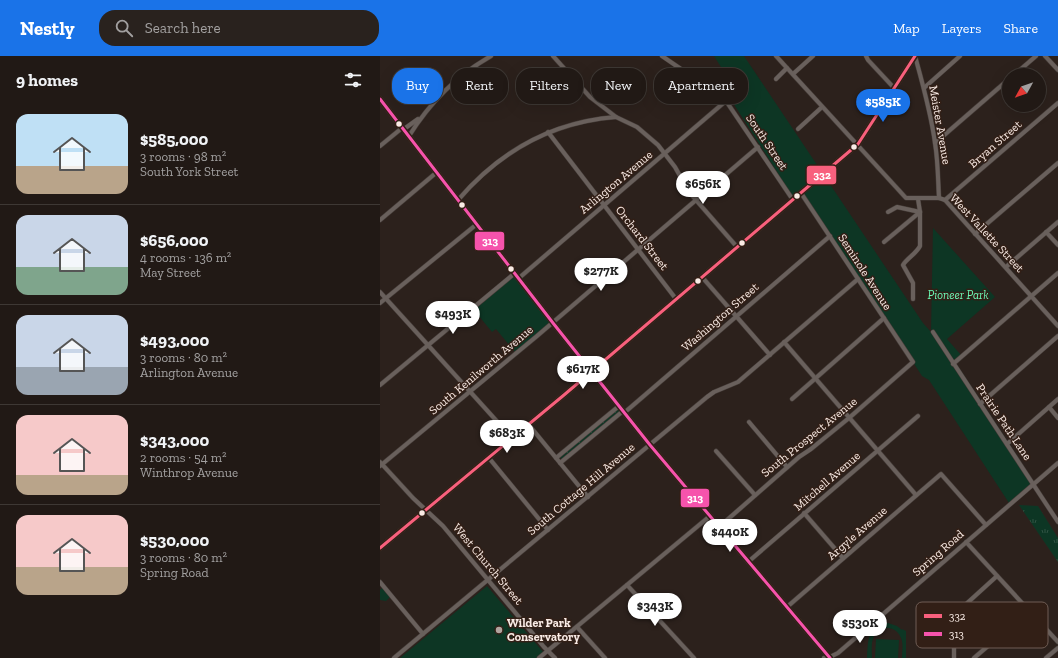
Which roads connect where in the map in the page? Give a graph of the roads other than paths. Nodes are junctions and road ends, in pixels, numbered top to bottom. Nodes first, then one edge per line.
1 (491, 56) edge
2 (552, 56) edge
3 (662, 56) edge
4 (776, 56) edge
5 (813, 56) edge
6 (866, 56) edge
7 (915, 56) edge
8 (960, 56) edge
9 (1036, 56) edge
10 (1045, 56) edge
11 (680, 68) edge
12 (787, 68) junction
13 (1022, 68) edge
14 (1058, 70) edge
15 (793, 74) junction
16 (776, 79) dead end
17 (1002, 86) edge
18 (924, 88) junction
19 (895, 89) junction
20 (380, 99) edge
21 (1058, 103) edge
22 (722, 104) edge
23 (730, 104) edge
24 (822, 107) junction
25 (616, 117) junction
26 (420, 118) junction
27 (403, 128) junction
28 (798, 129) dead end
29 (548, 132) junction
30 (409, 136) junction
31 (935, 143) junction
32 (858, 144) junction
33 (380, 146) edge
34 (758, 147) junction
35 (665, 153) junction
36 (1058, 163) edge
37 (437, 172) junction
38 (801, 193) junction
39 (939, 198) junction
40 (918, 199) junction
41 (458, 200) junction
42 (696, 200) junction
43 (793, 200) junction
44 (945, 200) junction
45 (604, 205) junction
46 (888, 212) dead end
47 (920, 212) junction
48 (380, 220) edge
49 (1058, 222) edge
50 (477, 224) junction
51 (1046, 232) junction
52 (975, 234) junction
53 (830, 236) junction
54 (884, 242) dead end
55 (1058, 245) edge
56 (737, 248) junction
57 (638, 250) junction
58 (1006, 267) junction
59 (1058, 272) edge
60 (515, 273) junction
61 (702, 277) junction
62 (519, 278) junction
63 (858, 279) junction
64 (380, 292) edge
65 (1031, 296) junction
66 (386, 298) junction
67 (676, 299) junction
68 (913, 299) dead end
69 (380, 304) edge
70 (736, 316) junction
71 (884, 318) junction
72 (553, 323) junction
73 (1058, 326) edge
74 (933, 332) dead end
75 (1058, 336) edge
76 (784, 342) junction
77 (428, 345) junction
78 (770, 355) junction
79 (913, 362) joint
80 (953, 364) junction
81 (592, 371) junction
82 (815, 378) junction
83 (380, 385) edge
84 (470, 392) junction
85 (792, 399) dead end
86 (1058, 399) edge
87 (980, 404) junction
88 (619, 406) junction
89 (1049, 407) junction
90 (624, 412) junction
91 (918, 416) dead end
92 (849, 418) junction
93 (1058, 418) edge
94 (749, 422) dead end
95 (528, 425) junction
96 (512, 438) junction
97 (1006, 444) junction
98 (650, 445) junction
99 (716, 451) dead end
100 (877, 451) junction
101 (489, 458) junction
102 (556, 458) junction
103 (560, 463) junction
104 (1058, 463) edge
105 (381, 464) edge
106 (787, 467) junction
107 (1033, 484) junction
108 (755, 495) junction
109 (916, 495) junction
110 (588, 497) junction
111 (425, 511) junction
112 (804, 513) junction
113 (710, 516) junction
114 (1058, 522) edge
115 (986, 525) junction
116 (719, 527) junction
117 (548, 530) junction
118 (966, 542) junction
119 (380, 548) edge
120 (843, 558) junction
121 (748, 562) junction
122 (997, 576) junction
123 (488, 580) junction
124 (380, 582) edge
125 (627, 585) junction
126 (968, 602) edge
127 (1021, 602) edge
128 (787, 607) junction
129 (577, 627) junction
130 (1048, 631) edge
131 (423, 634) junction
132 (1058, 642) edge
133 (986, 648) edge
134 (1058, 648) edge
135 (548, 651) junction
136 (828, 657) edge
137 (394, 658) edge
138 (539, 658) edge
139 (555, 658) edge
140 (605, 658) edge
141 (694, 658) edge
142 (974, 658) edge
143 (1046, 658) edge

1 - 26 street
2 - 25 street
3 - 11 street, South Street
4 - 12 street, West Vallette Street
5 - 15 street
6 - 19 street
7 - 18 street, Meister Avenue
7 - 19 main road
8 - 18 street
9 - 13 street
10 - 14 street
12 - 15 street, West Vallette Street
12 - 16 street
15 - 24 street, West Vallette Street
17 - 31 street
18 - 31 street, Meister Avenue
19 - 32 main road
20 - 27 main road
21 - 44 street, Bryan Street
22 - 35 street, Arlington Avenue
23 - 34 street, South Street
24 - 28 street
24 - 32 street, West Vallette Street
25 - 29 street
25 - 35 street
26 - 27 street
26 - 30 street
27 - 30 main road
27 - 33 street
29 - 41 street
29 - 45 street, Orchard Street
30 - 37 main road
31 - 39 street, Meister Avenue
32 - 38 main road
32 - 40 street, West Vallette Street
34 - 42 street, South Kenilworth Avenue
34 - 43 street, South Street
35 - 42 street
35 - 45 street, Arlington Avenue
36 - 52 street
37 - 41 main road
37 - 48 street
38 - 43 main road
38 - 53 street, Seminole Avenue
39 - 40 street, West Vallette Street
39 - 44 street, West Vallette Street
40 - 47 street
41 - 50 main road
42 - 56 street
42 - 57 street, South Kenilworth Avenue
43 - 56 main road
44 - 52 street, West Vallette Street
45 - 57 street, Orchard Street
45 - 62 street, Arlington Avenue
46 - 47 street
47 - 54 street
47 - 68 street
49 - 51 street
50 - 60 main road
50 - 66 street
51 - 55 street
51 - 58 street
52 - 58 street, West Vallette Street
53 - 63 street, Seminole Avenue
53 - 70 street, Washington Street
56 - 61 main road
57 - 67 street, Orchard Street
57 - 72 street, South Kenilworth Avenue
58 - 65 street, West Vallette Street
59 - 65 street
60 - 62 main road
60 - 77 street
61 - 67 main road
61 - 70 street
62 - 72 main road
63 - 71 street, Seminole Avenue
63 - 76 street, South Cottage Hill Avenue
64 - 66 street
65 - 73 street, West Vallette Street
65 - 80 street
66 - 69 street
66 - 77 street
67 - 81 main road
70 - 78 street
70 - 90 street, Washington Street
71 - 79 street, Seminole Avenue
71 - 82 street
72 - 81 main road
72 - 84 street, South Kenilworth Avenue
74 - 80 street, Prairie Path Lane
75 - 87 street
76 - 78 street, South Cottage Hill Avenue
76 - 82 street
77 - 83 street
77 - 84 street
78 - 98 street, South Cottage Hill Avenue
79 - 92 street, South Prospect Avenue
80 - 87 street, Prairie Path Lane
81 - 88 main road
81 - 95 main road
82 - 85 street
82 - 92 street
84 - 96 street
84 - 105 street, South Kenilworth Avenue
86 - 89 street
87 - 97 street, Prairie Path Lane
88 - 90 main road
88 - 102 street
89 - 93 street
89 - 97 street
90 - 98 main road
90 - 103 street, Washington Street
91 - 100 street, Mitchell Avenue
92 - 100 street
92 - 106 street, South Prospect Avenue
94 - 106 street
95 - 96 main road
95 - 102 street
96 - 101 main road
97 - 107 street, Prairie Path Lane
98 - 110 street, South Cottage Hill Avenue
98 - 113 main road
99 - 108 street
100 - 109 street
100 - 112 street, Mitchell Avenue
101 - 111 main road
101 - 117 street
102 - 103 street
103 - 110 street
104 - 107 street, Spring Road
105 - 111 street, West Church Street
106 - 108 street, South Prospect Avenue
107 - 114 street, Prairie Path Lane
107 - 115 street, Spring Road
108 - 116 street, South Prospect Avenue
109 - 115 street, Argyle Avenue
109 - 120 street, Argyle Avenue
110 - 117 street, South Cottage Hill Avenue
111 - 119 main road
111 - 123 street, West Church Street
112 - 120 street
112 - 121 street, Mitchell Avenue
113 - 116 main road
113 - 125 street
115 - 118 street, Spring Road
116 - 121 main road
117 - 123 street, South Cottage Hill Avenue
118 - 122 street
118 - 136 street, Spring Road
120 - 128 street, Argyle Avenue
121 - 128 main road
122 - 126 street
122 - 127 street
123 - 131 street, South Cottage Hill Avenue
123 - 135 street, West Church Street
124 - 131 street
125 - 129 street
125 - 141 street
128 - 136 main road
129 - 135 street
129 - 140 street
130 - 132 street
131 - 137 street, South Cottage Hill Avenue
133 - 142 street
134 - 143 street
135 - 138 street
135 - 139 street, West Church Street

